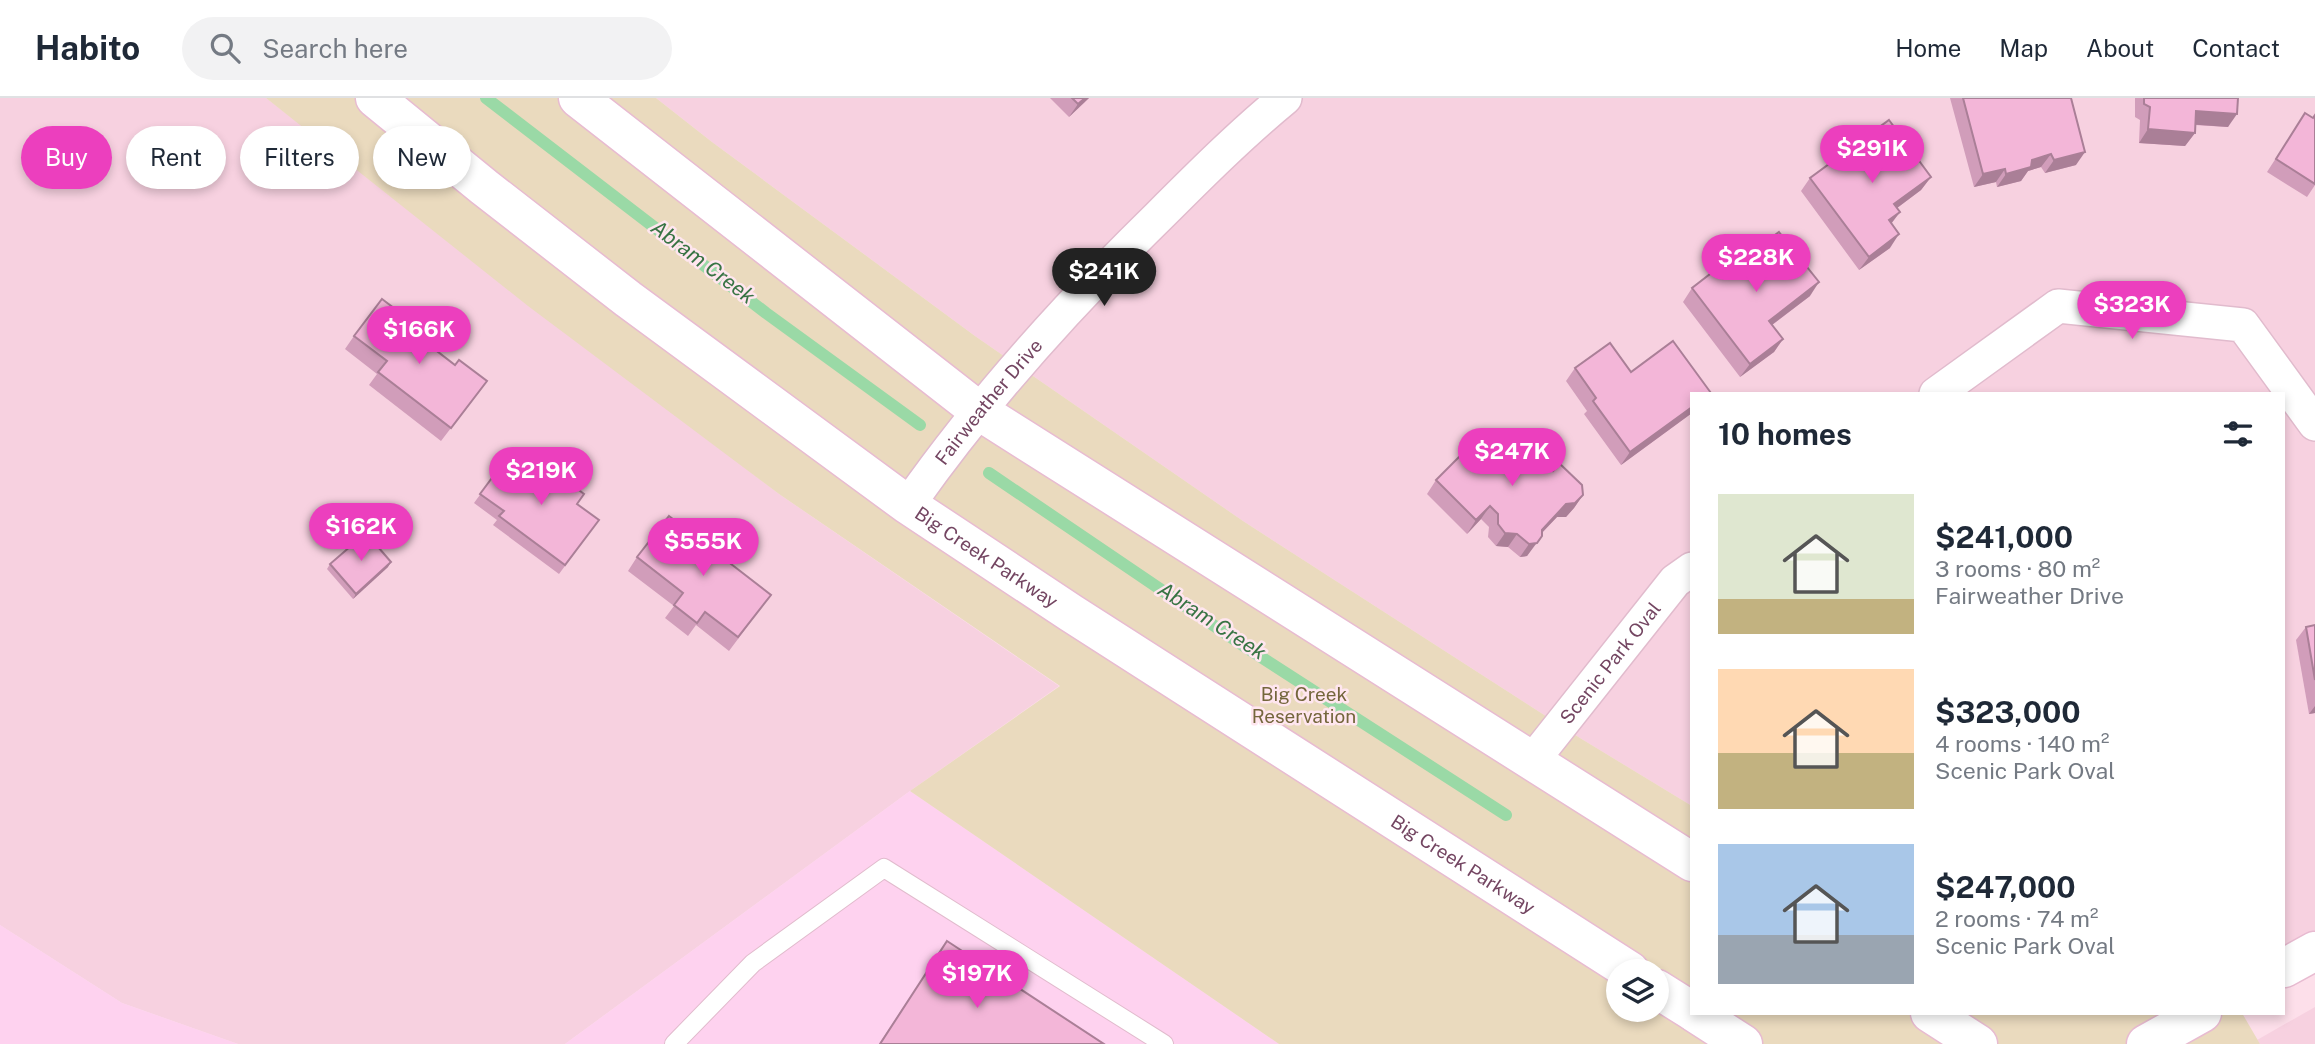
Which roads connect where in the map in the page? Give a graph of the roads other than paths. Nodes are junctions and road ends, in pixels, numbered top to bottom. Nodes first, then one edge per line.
1 (375, 98) edge
2 (578, 98) edge
3 (1286, 98) edge
4 (1939, 392) edge
5 (979, 411) junction
6 (2315, 424) edge
7 (908, 505) junction
8 (1690, 570) edge
9 (1533, 760) junction
10 (1690, 861) edge
11 (2315, 951) edge
12 (1611, 959) edge
13 (2285, 967) edge
14 (1669, 996) edge
15 (1690, 1010) edge
16 (1699, 1015) edge
17 (1933, 1015) edge
18 (2198, 1015) edge
19 (674, 1044) edge
20 (1164, 1044) edge
21 (1743, 1044) edge
22 (1978, 1044) edge
23 (2146, 1044) edge

1 - 7 street, Big Creek Parkway
2 - 5 street
3 - 5 street, Fairweather Drive
4 - 6 street
5 - 7 street, Fairweather Drive
5 - 9 street
7 - 12 street, Big Creek Parkway
8 - 9 street, Scenic Park Oval
9 - 10 street
11 - 13 street
14 - 15 street
16 - 21 street
17 - 22 street
18 - 23 street
19 - 20 lane

